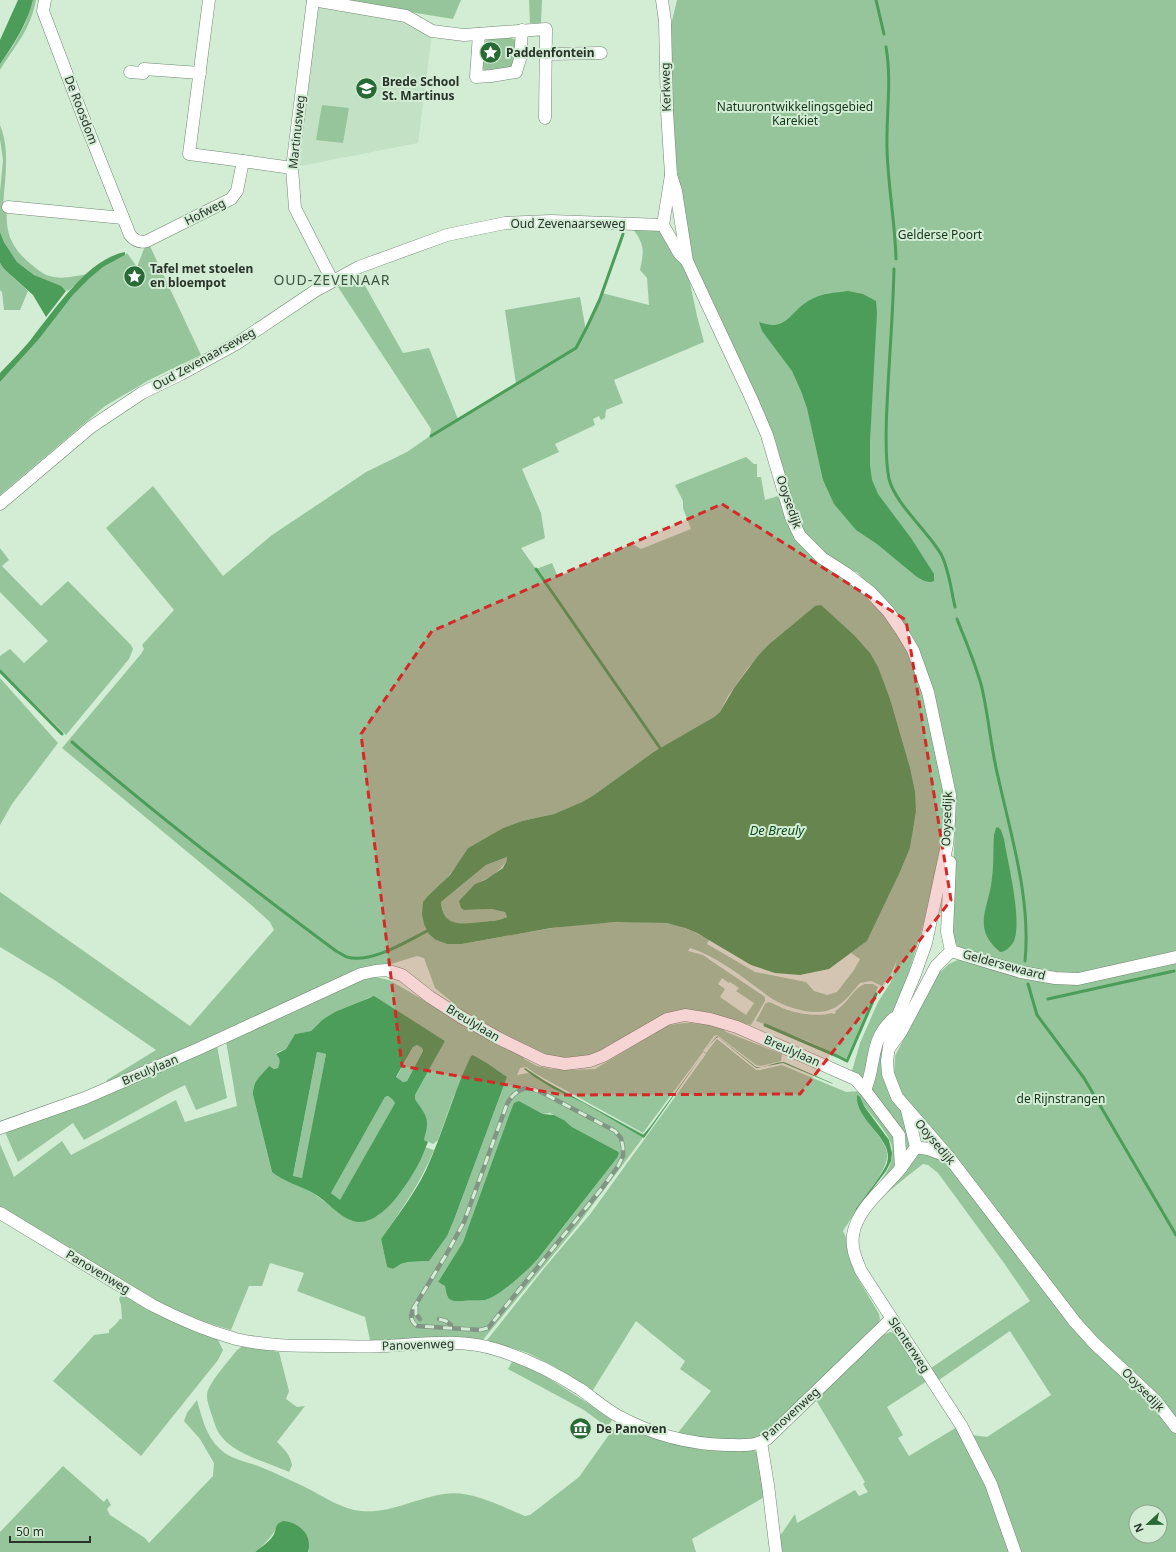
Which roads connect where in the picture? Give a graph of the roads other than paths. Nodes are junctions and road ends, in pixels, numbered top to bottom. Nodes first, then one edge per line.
1 (45, 0) edge
2 (209, 0) edge
3 (313, 0) edge
4 (662, 0) edge
5 (522, 30) junction
6 (479, 34) junction
7 (601, 53) dead end
8 (547, 54) junction
9 (130, 72) dead end
10 (200, 73) junction
11 (545, 118) dead end
12 (243, 161) junction
13 (292, 168) junction
14 (671, 175) junction
15 (8, 207) dead end
16 (123, 218) junction
17 (663, 225) junction
18 (142, 242) joint
19 (687, 260) junction
20 (332, 280) junction
21 (0, 504) edge
22 (947, 845) junction
23 (951, 951) junction
24 (1176, 957) edge
25 (898, 1015) junction
26 (889, 1048) junction
27 (866, 1090) junction
28 (906, 1107) junction
29 (0, 1128) edge
30 (916, 1147) junction
31 (948, 1156) junction
32 (901, 1168) junction
33 (0, 1214) edge
34 (891, 1319) junction
35 (1176, 1427) edge
36 (761, 1442) junction
37 (776, 1552) edge
38 (1015, 1552) edge

1 - 16 street, De Roosdom
2 - 10 street
3 - 6 street
3 - 13 street, Martinusweg
4 - 14 street, Kerkweg
5 - 6 street
5 - 6 street
5 - 8 street
7 - 8 street
8 - 11 street
9 - 10 street
10 - 12 street
12 - 13 street
12 - 18 street, Hofweg
13 - 20 street, Martinusweg
14 - 17 street
14 - 19 street, Ooysedijk
15 - 16 street
16 - 18 street, De Roosdom
17 - 19 street
17 - 20 street, Oud Zevenaarseweg
19 - 22 street, Ooysedijk
20 - 21 street, Oud Zevenaarseweg
22 - 23 street
22 - 25 street, Ooysedijk
23 - 24 street, Geldersewaard
23 - 26 street
25 - 26 street, Ooysedijk
25 - 27 street
26 - 28 street, Ooysedijk
27 - 29 street, Breulylaan
27 - 32 street, Breulylaan
28 - 30 street
28 - 31 street, Ooysedijk
30 - 31 street
30 - 32 street, Slenterweg
31 - 35 street, Ooysedijk
32 - 34 street, Slenterweg
33 - 36 street, Panovenweg
34 - 36 street, Panovenweg
34 - 38 street, Slenterweg
36 - 37 street

